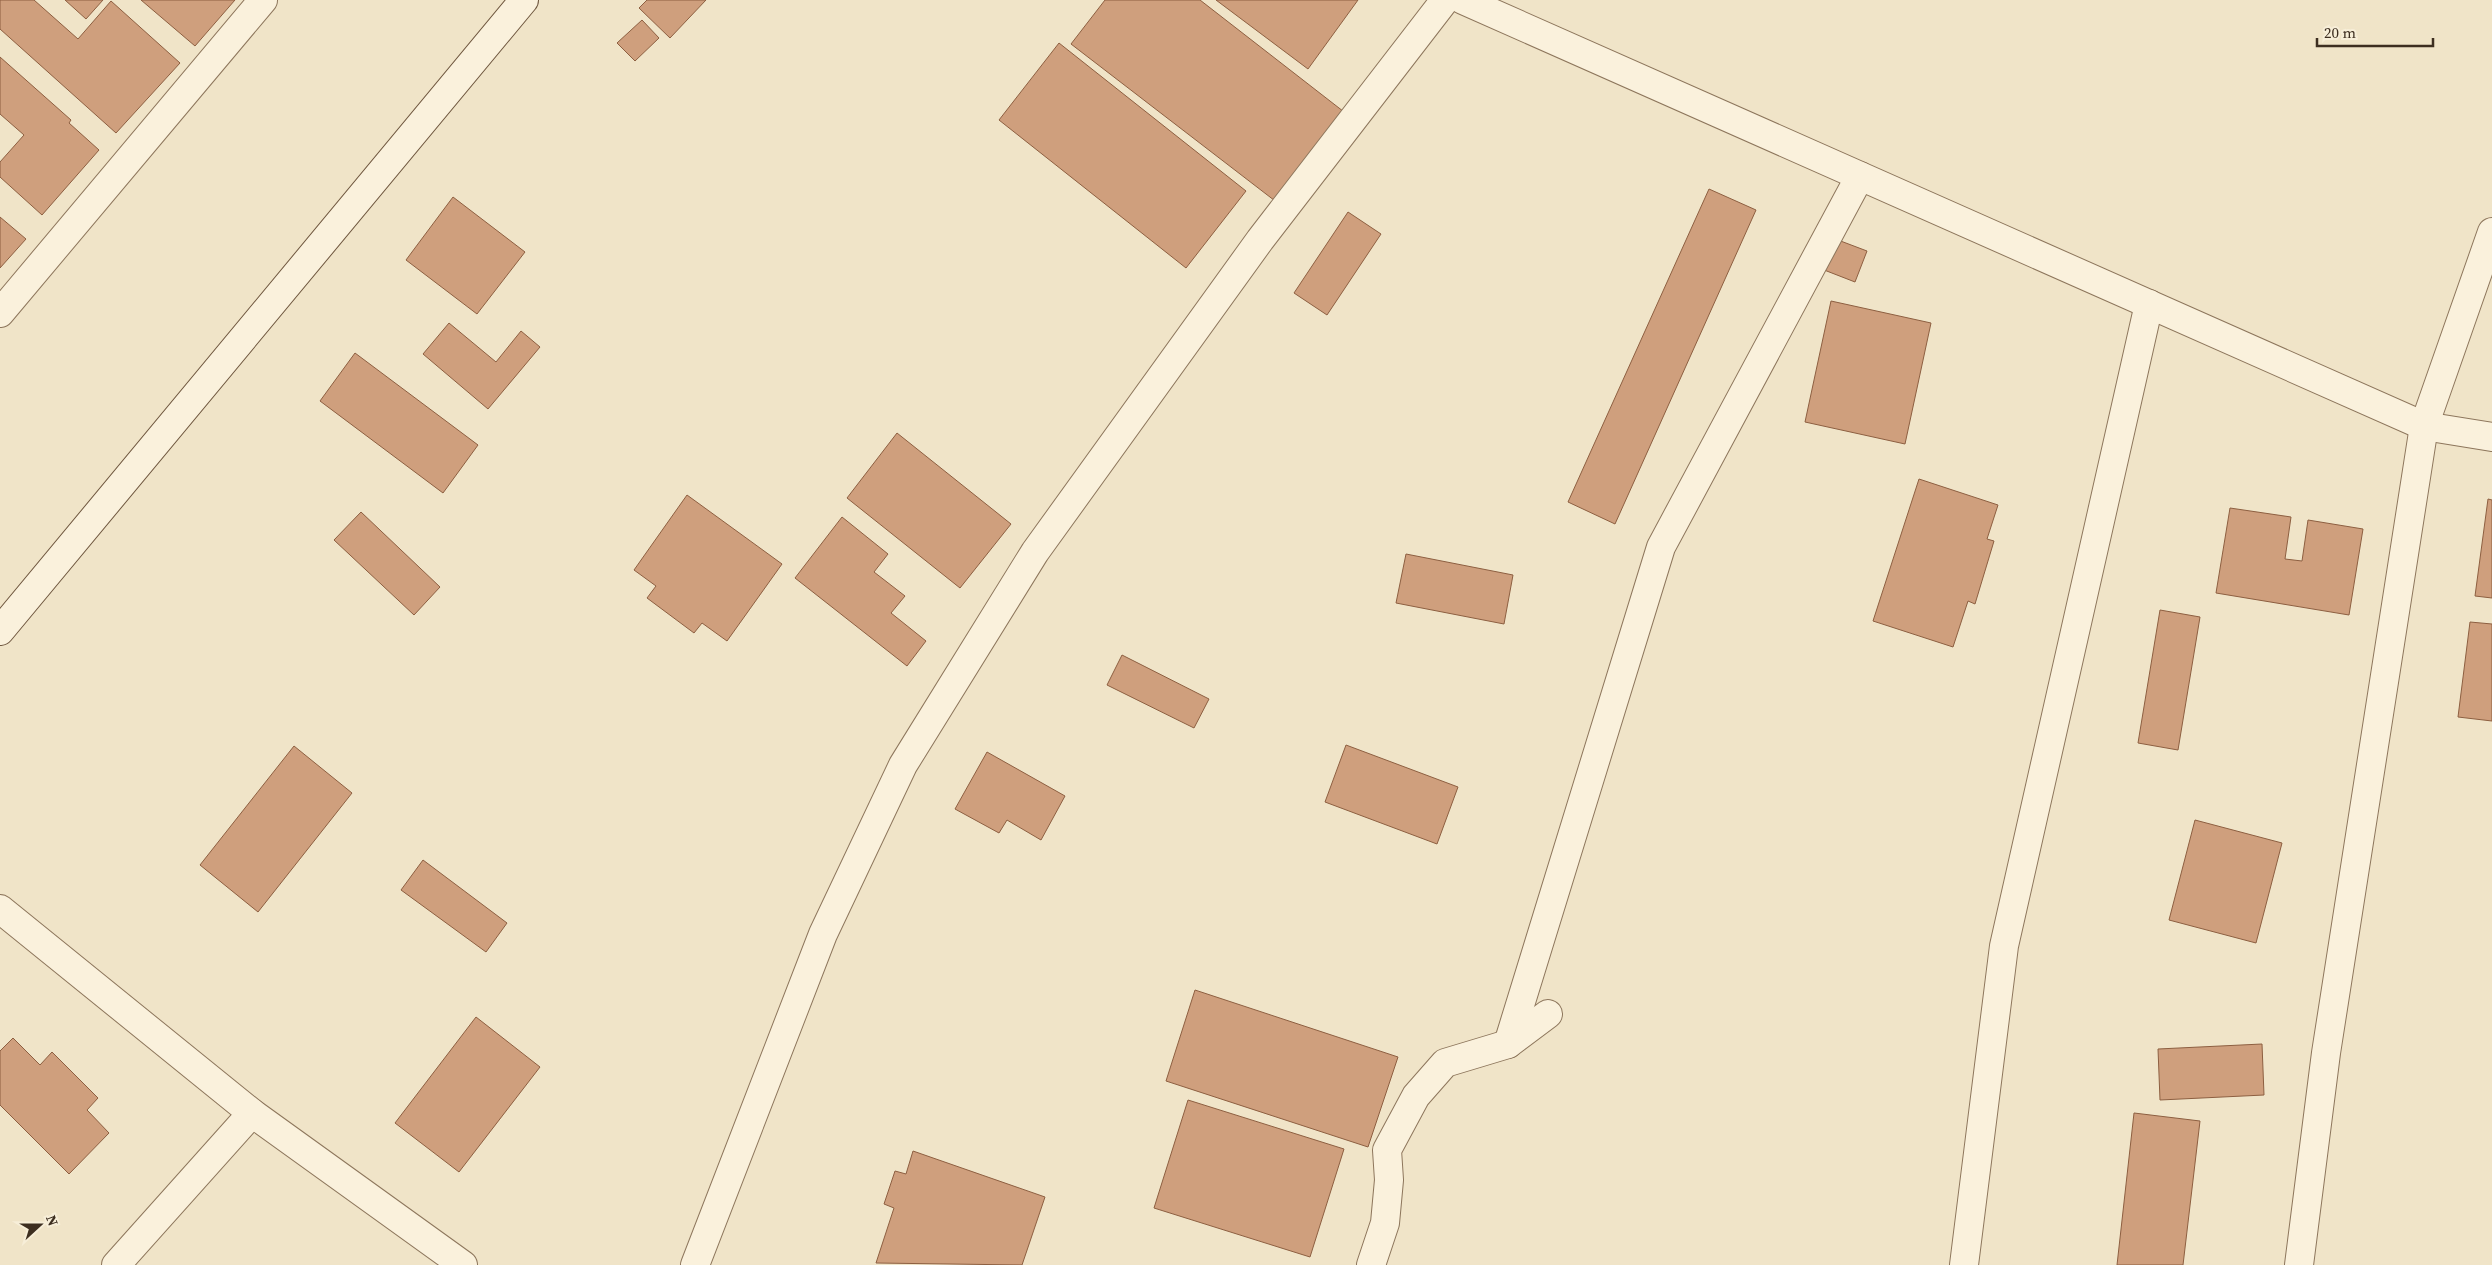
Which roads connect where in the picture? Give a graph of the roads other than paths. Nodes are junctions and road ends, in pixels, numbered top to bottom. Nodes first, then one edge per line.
1 (263, 0) edge
2 (524, 0) edge
3 (1444, 0) edge
4 (1463, 0) edge
5 (1860, 176) junction
6 (2492, 232) edge
7 (2149, 304) junction
8 (0, 313) edge
9 (2424, 426) junction
10 (2492, 437) edge
11 (0, 632) edge
12 (0, 909) edge
13 (1548, 1014) dead end
14 (1508, 1044) junction
15 (252, 1113) junction
16 (116, 1265) edge
17 (463, 1265) edge
18 (695, 1265) edge
19 (1371, 1265) edge
20 (1964, 1265) edge
21 (2299, 1265) edge

1 - 8 street
2 - 11 street
3 - 18 street
4 - 5 street
5 - 7 street
5 - 14 street
6 - 9 street
7 - 9 street
7 - 20 street
9 - 10 street
9 - 21 street
12 - 15 street
13 - 14 street
14 - 19 street
15 - 16 street
15 - 17 street

